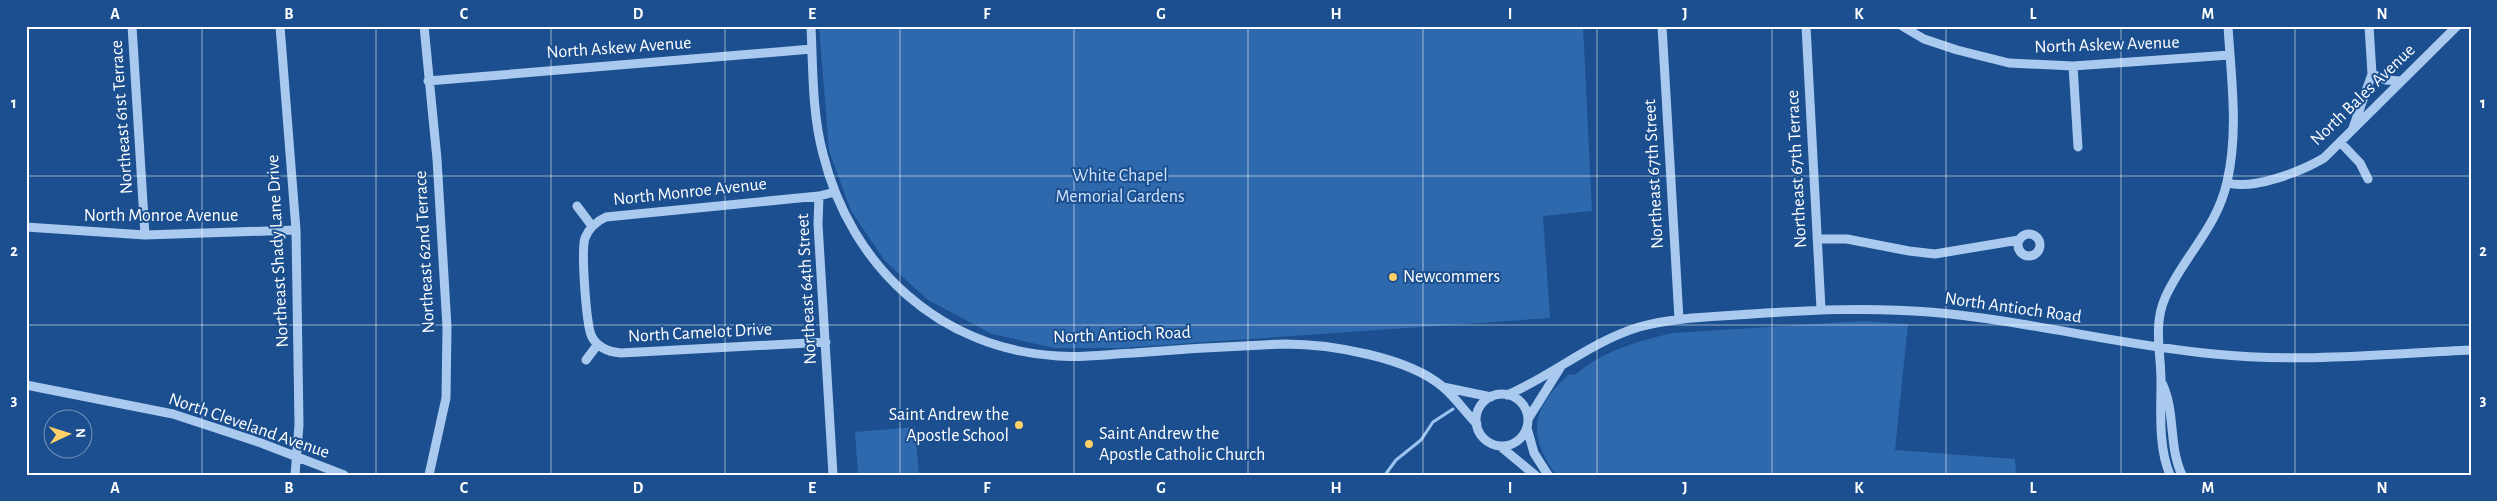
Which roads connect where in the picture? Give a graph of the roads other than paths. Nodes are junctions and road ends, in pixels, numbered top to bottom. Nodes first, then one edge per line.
1 (132, 26) edge
2 (280, 26) edge
3 (424, 26) edge
4 (810, 26) edge
5 (1662, 26) edge
6 (1806, 26) edge
7 (1902, 26) edge
8 (2228, 26) edge
9 (2370, 26) edge
10 (2457, 26) edge
11 (812, 49) junction
12 (2230, 56) junction
13 (2073, 66) junction
14 (2372, 74) junction
15 (428, 81) junction
16 (2401, 81) junction
17 (2352, 130) junction
18 (2340, 142) junction
19 (2078, 147) dead end
20 (2368, 179) dead end
21 (2227, 183) junction
22 (835, 192) junction
23 (819, 196) junction
24 (577, 206) dead end
25 (592, 226) junction
26 (26, 227) edge
27 (296, 230) junction
28 (145, 235) junction
29 (1817, 239) junction
30 (2019, 240) dead end
31 (1821, 309) junction
32 (1679, 319) junction
33 (826, 342) junction
34 (598, 344) junction
35 (2158, 346) junction
36 (2471, 350) edge
37 (586, 360) dead end
38 (1560, 368) junction
39 (2161, 380) junction
40 (26, 384) edge
41 (1443, 387) junction
42 (1507, 395) junction
43 (1491, 397) junction
44 (1528, 423) junction
45 (1477, 424) junction
46 (1500, 446) junction
47 (297, 458) junction
48 (295, 475) edge
49 (344, 475) edge
50 (429, 475) edge
51 (833, 475) edge
52 (1535, 475) edge
53 (1548, 475) edge
54 (2170, 475) edge
55 (2182, 475) edge

1 - 28 street, Northeast 61st Terrace
2 - 27 street, Northeast Shady Lane Drive
3 - 15 street, Northeast 62nd Terrace
4 - 11 street
5 - 32 street, Northeast 67th Street
6 - 29 street, Northeast 67th Terrace
7 - 13 street, North Askew Avenue
8 - 12 street
9 - 14 street
10 - 16 street, North Bales Avenue
11 - 15 street, North Askew Avenue
11 - 22 street
12 - 13 street, North Askew Avenue
12 - 21 street
13 - 19 street
14 - 16 street
14 - 17 street
15 - 50 street, Northeast 62nd Terrace
16 - 17 street, North Bales Avenue
17 - 18 street, North Bales Avenue
18 - 20 street
18 - 21 street, North Bales Avenue
21 - 35 street
22 - 23 street, Northeast 64th Street
22 - 41 street, North Antioch Road
23 - 25 street, North Monroe Avenue
23 - 33 street, Northeast 64th Street
24 - 25 street
25 - 34 street
26 - 28 street, North Monroe Avenue
27 - 28 street, North Monroe Avenue
27 - 47 street, Northeast Shady Lane Drive
29 - 30 street
29 - 31 street, Northeast 67th Terrace
31 - 32 street, North Antioch Road
31 - 35 street, North Antioch Road
32 - 38 street, North Antioch Road
33 - 34 street, North Camelot Drive
33 - 51 street, Northeast 64th Street
34 - 37 street
35 - 36 street, North Antioch Road
35 - 39 street
38 - 42 street, North Antioch Road
38 - 44 street, North Antioch Road
39 - 54 street
39 - 55 street
40 - 47 street, North Cleveland Avenue
41 - 43 street, North Antioch Road
41 - 45 street, North Antioch Road
42 - 43 street
42 - 44 street
43 - 45 street
44 - 46 street
44 - 53 street
45 - 46 street
46 - 52 street
47 - 48 street, Northeast Shady Lane Drive
47 - 49 street, North Cleveland Avenue

